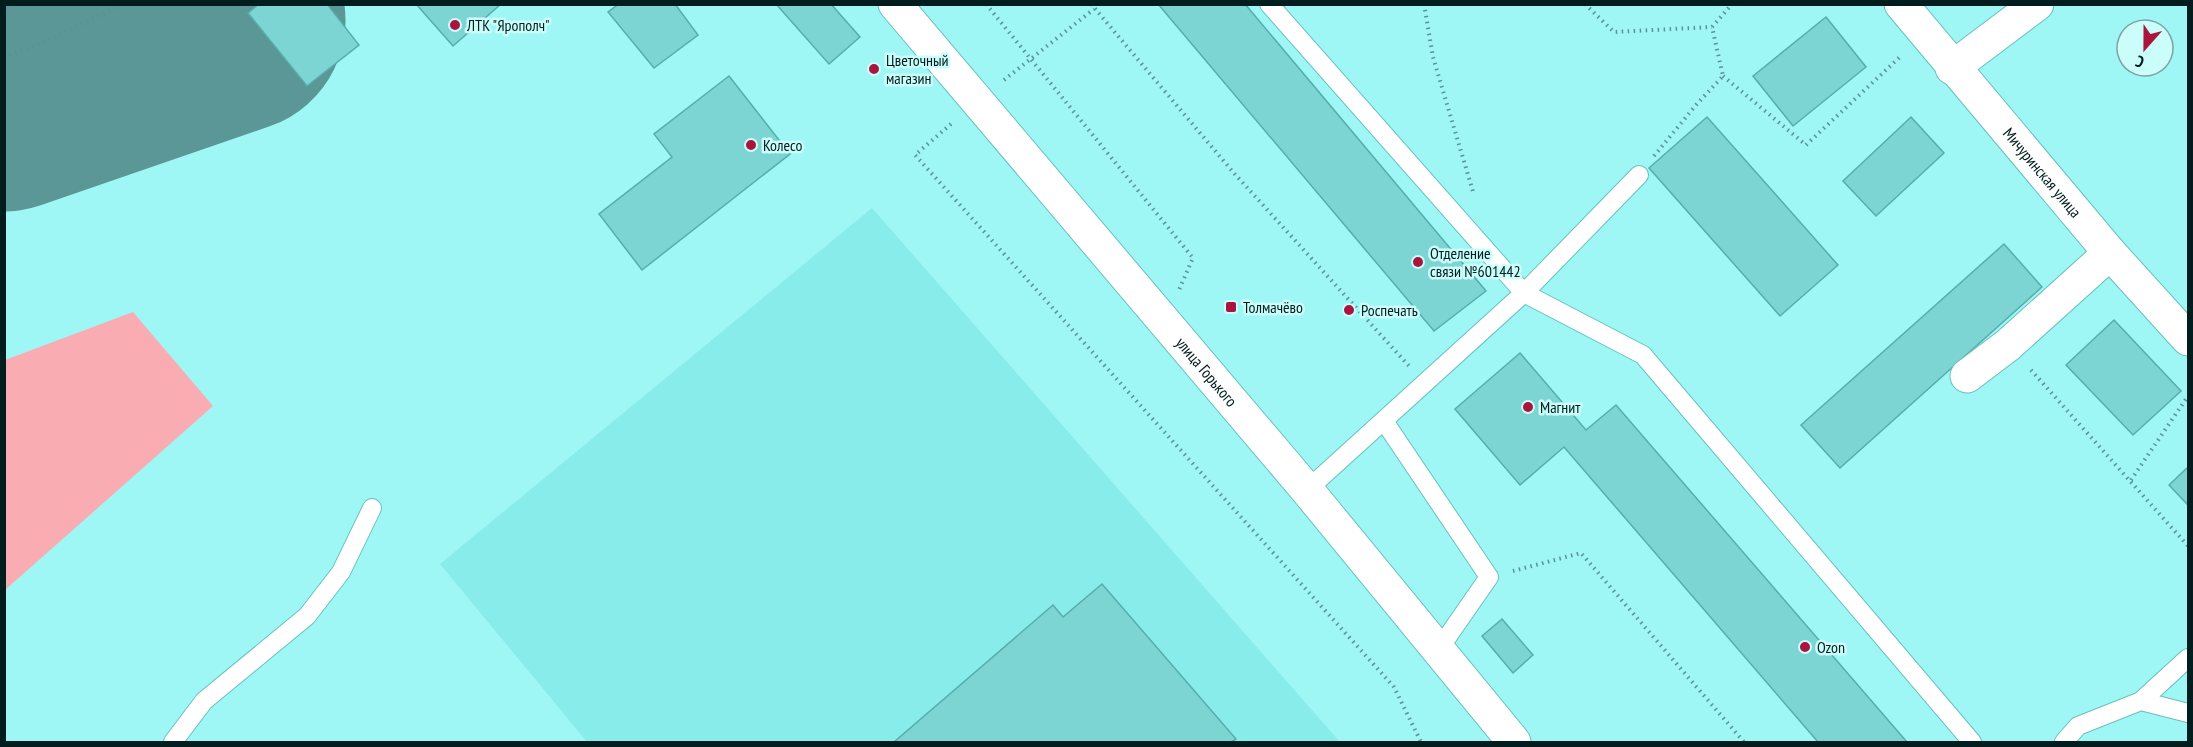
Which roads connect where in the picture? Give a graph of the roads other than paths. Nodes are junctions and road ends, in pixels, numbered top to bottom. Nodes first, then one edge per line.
1 (1269, 4) edge
2 (1901, 4) edge
3 (2037, 4) edge
4 (908, 11) edge
5 (1952, 68) junction
6 (1639, 175) road end
7 (2110, 253) junction
8 (1524, 293) junction
9 (2188, 339) edge
10 (1967, 376) dead end
11 (1384, 421) junction
12 (1307, 490) junction
13 (372, 508) dead end
14 (1439, 649) junction
15 (2188, 658) edge
16 (2140, 701) junction
17 (2188, 713) edge
18 (173, 742) edge
19 (1514, 742) edge
20 (1972, 742) edge
21 (2064, 742) edge

1 - 8 lane
2 - 5 main road, Мичуринская улица
3 - 5 main road
4 - 12 main road, улица Горького
5 - 7 main road, Мичуринская улица
6 - 8 lane
7 - 9 main road, Мичуринская улица
7 - 10 main road
8 - 11 lane
8 - 20 lane
11 - 12 lane
11 - 14 lane
12 - 14 main road, улица Горького
13 - 18 lane
14 - 19 main road, улица Горького
15 - 16 lane
16 - 17 lane
16 - 21 lane

